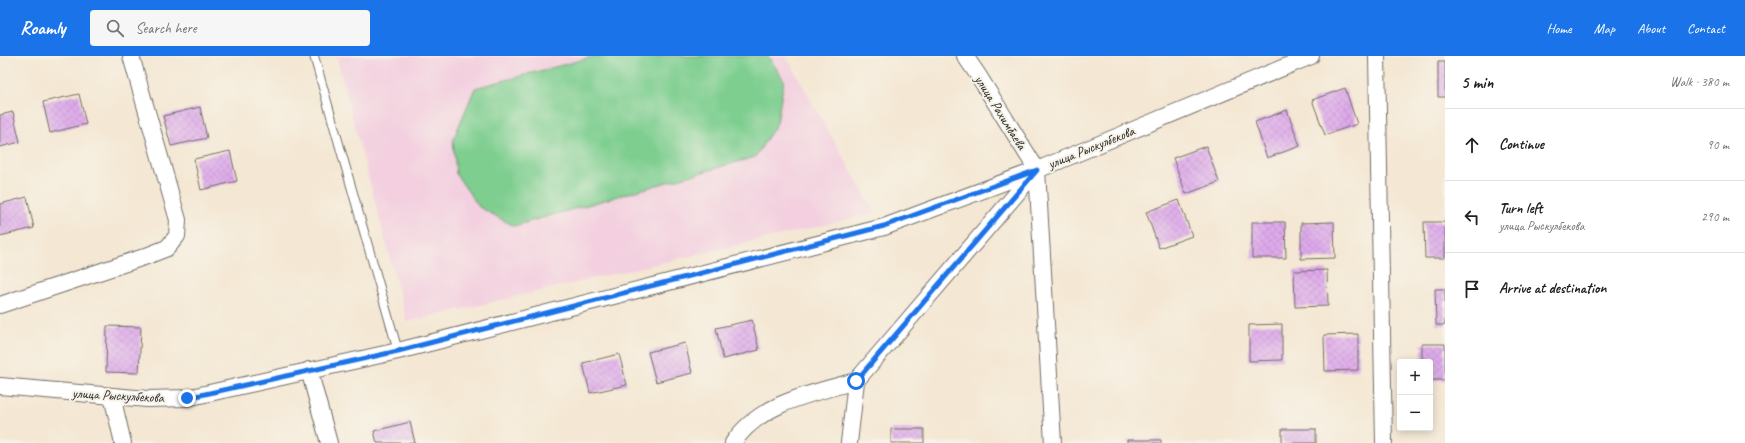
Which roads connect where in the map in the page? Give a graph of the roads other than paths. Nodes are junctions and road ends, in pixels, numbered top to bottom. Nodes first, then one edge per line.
1 (131, 56) edge
2 (314, 56) edge
3 (964, 56) edge
4 (1311, 56) edge
5 (1377, 56) edge
6 (1037, 170) junction
7 (0, 305) edge
8 (398, 351) junction
9 (309, 370) junction
10 (856, 381) junction
11 (0, 386) edge
12 (112, 396) junction
13 (123, 443) edge
14 (329, 443) edge
15 (733, 443) edge
16 (849, 443) edge
17 (1053, 443) edge
18 (1384, 443) edge

1 - 7 street
2 - 8 lane
3 - 6 street, улица Рахимбаева
4 - 6 street, улица Рыскулбекова
5 - 18 street
6 - 8 street, улица Рыскулбекова
6 - 10 street
6 - 17 street
8 - 9 street, улица Рыскулбекова
9 - 12 street, улица Рыскулбекова
9 - 14 street
10 - 15 street
10 - 16 street
11 - 12 street, улица Рыскулбекова
12 - 13 street

